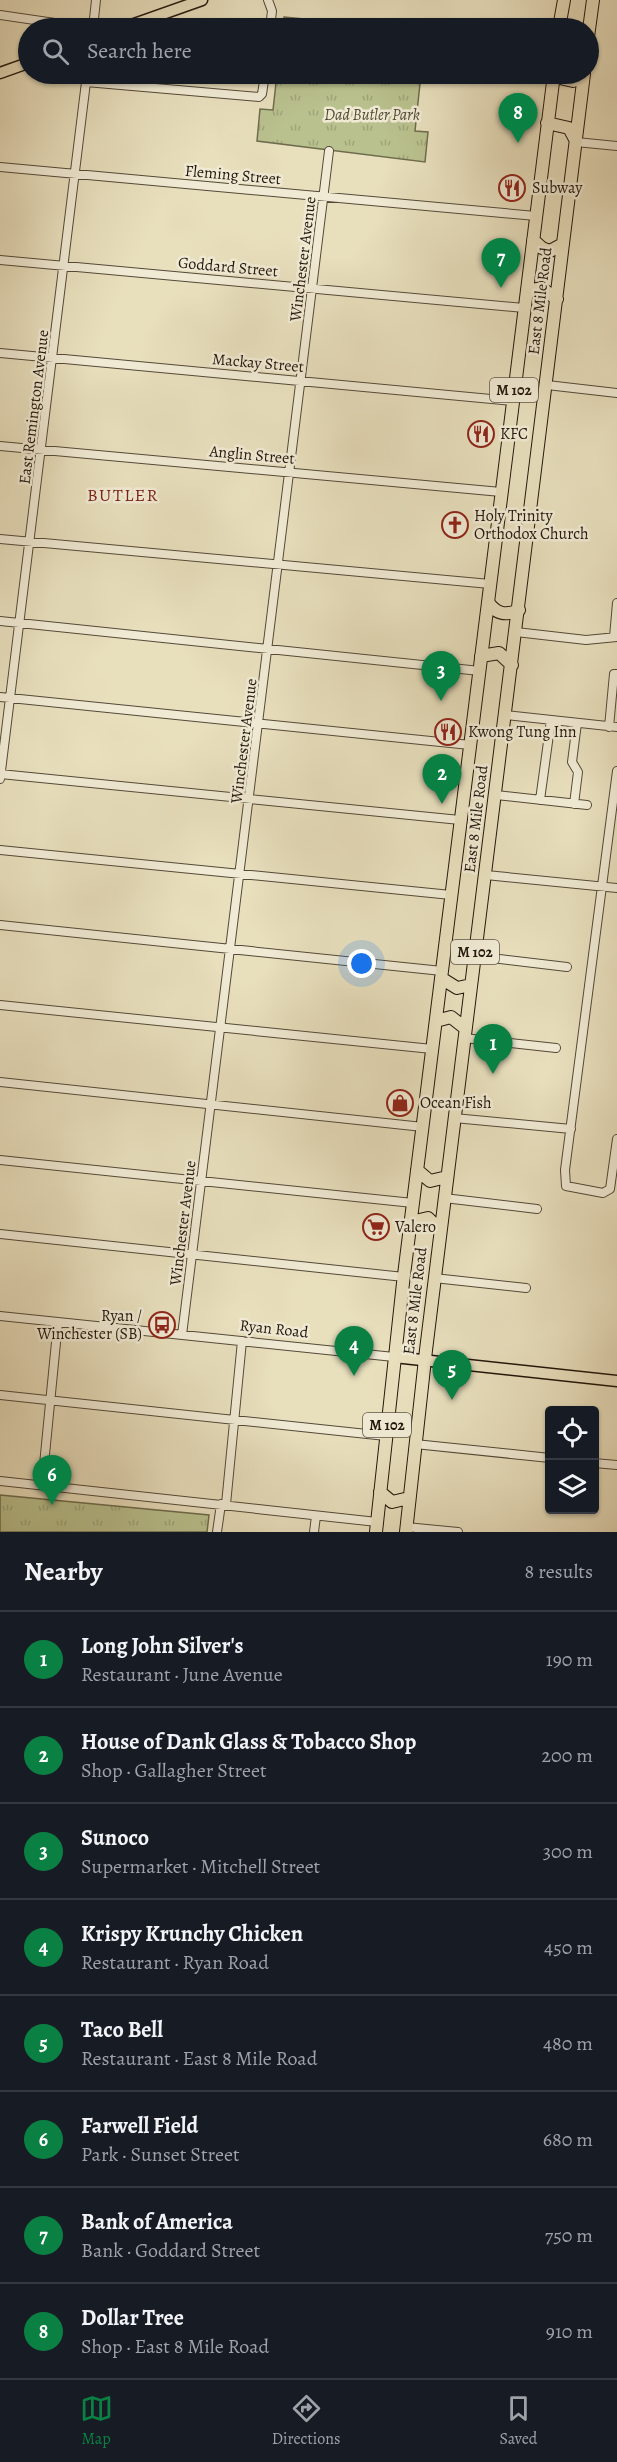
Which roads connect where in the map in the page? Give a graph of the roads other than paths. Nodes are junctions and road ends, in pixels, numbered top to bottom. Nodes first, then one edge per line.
1 (96, 0) edge
2 (201, 0) edge
3 (268, 0) edge
4 (564, 0) edge
5 (593, 0) edge
6 (0, 15) edge
7 (21, 18) edge
8 (93, 18) edge
9 (151, 18) edge
10 (271, 18) edge
11 (561, 18) edge
12 (591, 18) edge
13 (18, 67) edge
14 (0, 74) edge
15 (86, 84) edge
16 (145, 84) edge
17 (263, 84) edge
18 (553, 84) edge
19 (582, 84) edge
20 (547, 123) junction
21 (576, 142) junction
22 (617, 147) edge
23 (329, 151) dead end
24 (0, 167) edge
25 (75, 174) junction
26 (324, 196) junction
27 (536, 216) junction
28 (533, 240) junction
29 (563, 244) junction
30 (0, 260) edge
31 (64, 266) junction
32 (313, 288) junction
33 (527, 291) junction
34 (557, 299) junction
35 (524, 308) junction
36 (0, 353) edge
37 (53, 358) junction
38 (301, 381) junction
39 (547, 385) junction
40 (617, 393) edge
41 (513, 401) junction
42 (0, 446) edge
43 (42, 450) junction
44 (290, 472) junction
45 (501, 492) junction
46 (0, 539) edge
47 (31, 542) junction
48 (279, 565) junction
49 (490, 584) junction
50 (488, 602) junction
51 (617, 603) edge
52 (519, 610) junction
53 (0, 621) edge
54 (21, 623) junction
55 (516, 632) junction
56 (615, 637) edge
57 (269, 647) junction
58 (481, 656) junction
59 (512, 665) junction
60 (480, 671) junction
61 (616, 674) edge
62 (0, 697) edge
63 (11, 698) junction
64 (506, 715) junction
65 (550, 720) junction
66 (260, 723) junction
67 (577, 723) junction
68 (613, 727) edge
69 (470, 746) junction
70 (617, 771) edge
71 (0, 774) edge
72 (0, 779) edge
73 (496, 795) junction
74 (250, 798) junction
75 (540, 800) junction
76 (574, 804) junction
77 (587, 806) dead end
78 (460, 820) junction
79 (0, 850) edge
80 (241, 873) junction
81 (486, 875) junction
82 (602, 888) junction
83 (617, 888) edge
84 (451, 895) junction
85 (0, 926) edge
86 (232, 948) junction
87 (475, 956) junction
88 (567, 967) dead end
89 (441, 974) junction
90 (471, 985) junction
91 (0, 1005) edge
92 (436, 1021) junction
93 (221, 1027) junction
94 (465, 1033) junction
95 (556, 1048) dead end
96 (432, 1049) junction
97 (0, 1082) edge
98 (212, 1103) junction
99 (454, 1118) junction
100 (423, 1127) junction
101 (571, 1129) junction
102 (617, 1138) edge
103 (0, 1160) edge
104 (417, 1170) junction
105 (447, 1178) junction
106 (202, 1180) junction
107 (444, 1198) junction
108 (413, 1203) junction
109 (537, 1209) dead end
110 (411, 1222) junction
111 (440, 1230) junction
112 (0, 1234) edge
113 (193, 1254) junction
114 (404, 1277) junction
115 (434, 1278) junction
116 (526, 1288) dead end
117 (0, 1316) edge
118 (58, 1322) junction
119 (182, 1335) junction
120 (242, 1341) junction
121 (394, 1357) junction
122 (424, 1360) junction
123 (617, 1381) edge
124 (0, 1395) edge
125 (50, 1400) junction
126 (234, 1419) junction
127 (386, 1436) junction
128 (415, 1444) junction
129 (545, 1458) edge
130 (599, 1463) edge
131 (617, 1465) edge
132 (0, 1482) edge
133 (42, 1485) junction
134 (380, 1492) junction
135 (410, 1498) junction
136 (223, 1504) junction
137 (316, 1516) junction
138 (376, 1527) edge
139 (406, 1529) edge
140 (217, 1532) edge
141 (314, 1532) edge
142 (458, 1532) edge

1 - 8 street
2 - 9 main road
3 - 10 street
4 - 11 highway
5 - 12 highway
6 - 7 street
13 - 14 main road
15 - 25 street, East Remington Avenue
16 - 17 street
18 - 20 highway, East 8 Mile Road / M 102
19 - 21 highway, East 8 Mile Road / M 102
20 - 21 highway
20 - 27 highway, East 8 Mile Road / M 102
21 - 22 street
21 - 29 highway, East 8 Mile Road / M 102
23 - 26 street, Winchester Avenue
24 - 25 street, Fleming Street
25 - 26 street, Fleming Street
25 - 31 street, East Remington Avenue
26 - 27 street, Fleming Street
26 - 32 street, Winchester Avenue
27 - 28 highway, East 8 Mile Road / M 102
28 - 29 highway
28 - 33 highway, East 8 Mile Road / M 102
29 - 34 highway, East 8 Mile Road / M 102
30 - 31 street, Goddard Street
31 - 32 street, Goddard Street
31 - 37 street, East Remington Avenue
32 - 35 street, Goddard Street
32 - 38 street, Winchester Avenue
33 - 34 highway
33 - 35 highway, East 8 Mile Road / M 102
34 - 39 highway, East 8 Mile Road / M 102
35 - 41 highway, East 8 Mile Road / M 102
36 - 37 street, Mackay Street
37 - 38 street, Mackay Street
37 - 43 street, East Remington Avenue
38 - 41 street, Mackay Street
38 - 44 street, Winchester Avenue
39 - 40 street
39 - 52 highway, East 8 Mile Road / M 102
41 - 45 highway, East 8 Mile Road / M 102
42 - 43 street, Anglin Street
43 - 44 street, Anglin Street
43 - 47 street, East Remington Avenue
44 - 45 street, Anglin Street
44 - 48 street, Winchester Avenue
45 - 49 highway, East 8 Mile Road / M 102
46 - 47 street
47 - 48 street
47 - 54 street, East Remington Avenue
48 - 49 street
48 - 57 street, Winchester Avenue
49 - 50 highway, East 8 Mile Road / M 102
50 - 52 highway
50 - 58 highway, East 8 Mile Road / M 102
51 - 56 street
52 - 55 highway, East 8 Mile Road / M 102
53 - 54 street
54 - 57 street
54 - 63 street, East Remington Avenue
55 - 56 street
55 - 59 highway, East 8 Mile Road / M 102
57 - 60 street
57 - 66 street, Winchester Avenue
58 - 59 highway
58 - 60 highway, East 8 Mile Road / M 102
59 - 64 highway, East 8 Mile Road / M 102
60 - 69 highway, East 8 Mile Road / M 102
61 - 68 street
62 - 63 street
63 - 66 street
63 - 71 street, East Remington Avenue
64 - 65 street
64 - 73 highway, East 8 Mile Road / M 102
65 - 67 street
65 - 75 street
66 - 69 street
66 - 74 street, Winchester Avenue
67 - 68 street
67 - 76 street
69 - 78 highway, East 8 Mile Road / M 102
70 - 82 street
71 - 72 street, East Remington Avenue
71 - 74 street
73 - 75 street
73 - 81 highway, East 8 Mile Road / M 102
74 - 78 street
74 - 80 street, Winchester Avenue
75 - 76 street
76 - 77 street
78 - 84 highway, East 8 Mile Road / M 102
79 - 80 street
80 - 84 street
80 - 86 street, Winchester Avenue
81 - 82 street
81 - 87 highway, East 8 Mile Road / M 102
82 - 83 street
82 - 101 street
84 - 89 highway, East 8 Mile Road / M 102
85 - 86 street
86 - 89 street
86 - 93 street, Winchester Avenue
87 - 88 street
87 - 90 highway, East 8 Mile Road / M 102
89 - 90 highway
89 - 92 highway, East 8 Mile Road / M 102
90 - 94 highway, East 8 Mile Road / M 102
91 - 93 street
92 - 94 highway
92 - 96 highway, East 8 Mile Road / M 102
93 - 96 street
93 - 98 street, Winchester Avenue
94 - 95 street
94 - 99 highway, East 8 Mile Road / M 102
96 - 100 highway, East 8 Mile Road / M 102
97 - 98 street
98 - 100 street
98 - 106 street, Winchester Avenue
99 - 101 street
99 - 105 highway, East 8 Mile Road / M 102
100 - 104 highway, East 8 Mile Road / M 102
101 - 102 street
103 - 106 street
104 - 105 highway
104 - 108 highway, East 8 Mile Road / M 102
105 - 107 highway, East 8 Mile Road / M 102
106 - 108 street
106 - 113 street, Winchester Avenue
107 - 109 street
107 - 111 highway, East 8 Mile Road / M 102
108 - 110 highway, East 8 Mile Road / M 102
110 - 111 highway
110 - 114 highway, East 8 Mile Road / M 102
111 - 115 highway, East 8 Mile Road / M 102
112 - 113 street
113 - 114 street
113 - 119 street, Winchester Avenue
114 - 121 highway, East 8 Mile Road / M 102
115 - 116 street
115 - 122 highway, East 8 Mile Road / M 102
117 - 118 street, Ryan Road
118 - 119 street, Ryan Road
118 - 125 street
119 - 120 street, Ryan Road
120 - 121 street, Ryan Road
120 - 126 street
121 - 122 main road, Ryan Road
121 - 127 highway, East 8 Mile Road / M 102
122 - 123 main road, Ryan Road
122 - 128 highway, East 8 Mile Road / M 102
124 - 125 street
125 - 126 street
125 - 133 street
126 - 127 street
126 - 136 street
127 - 134 highway, East 8 Mile Road / M 102
128 - 129 street
128 - 135 highway, East 8 Mile Road / M 102
130 - 131 street
132 - 133 street
133 - 136 street
134 - 135 highway
134 - 138 highway, East 8 Mile Road / M 102
135 - 139 highway, East 8 Mile Road / M 102
136 - 137 street
136 - 140 street
137 - 138 street
137 - 141 street
139 - 142 street

